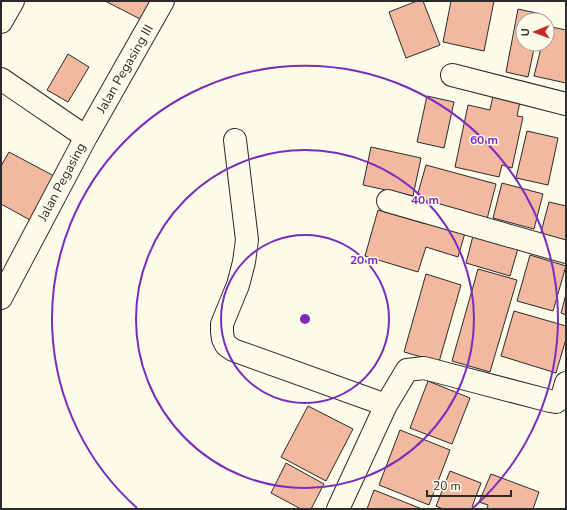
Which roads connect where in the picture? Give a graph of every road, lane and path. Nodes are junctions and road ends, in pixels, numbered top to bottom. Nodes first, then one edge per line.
1 (13, 1) edge
2 (164, 1) edge
3 (1, 22) edge
4 (452, 75) dead end
5 (1, 79) edge
6 (566, 104) edge
7 (86, 137) junction
8 (235, 140) dead end
9 (388, 201) dead end
10 (566, 252) edge
11 (1, 298) edge
12 (566, 383) edge
13 (386, 405) junction
14 (338, 509) edge

1 - 3 street
2 - 7 street, Jalan Pegasing III
4 - 6 street
5 - 7 street, Jalan Pegasing
7 - 11 street, Jalan Pegasing
8 - 13 street
9 - 10 street
12 - 13 street
13 - 14 street

